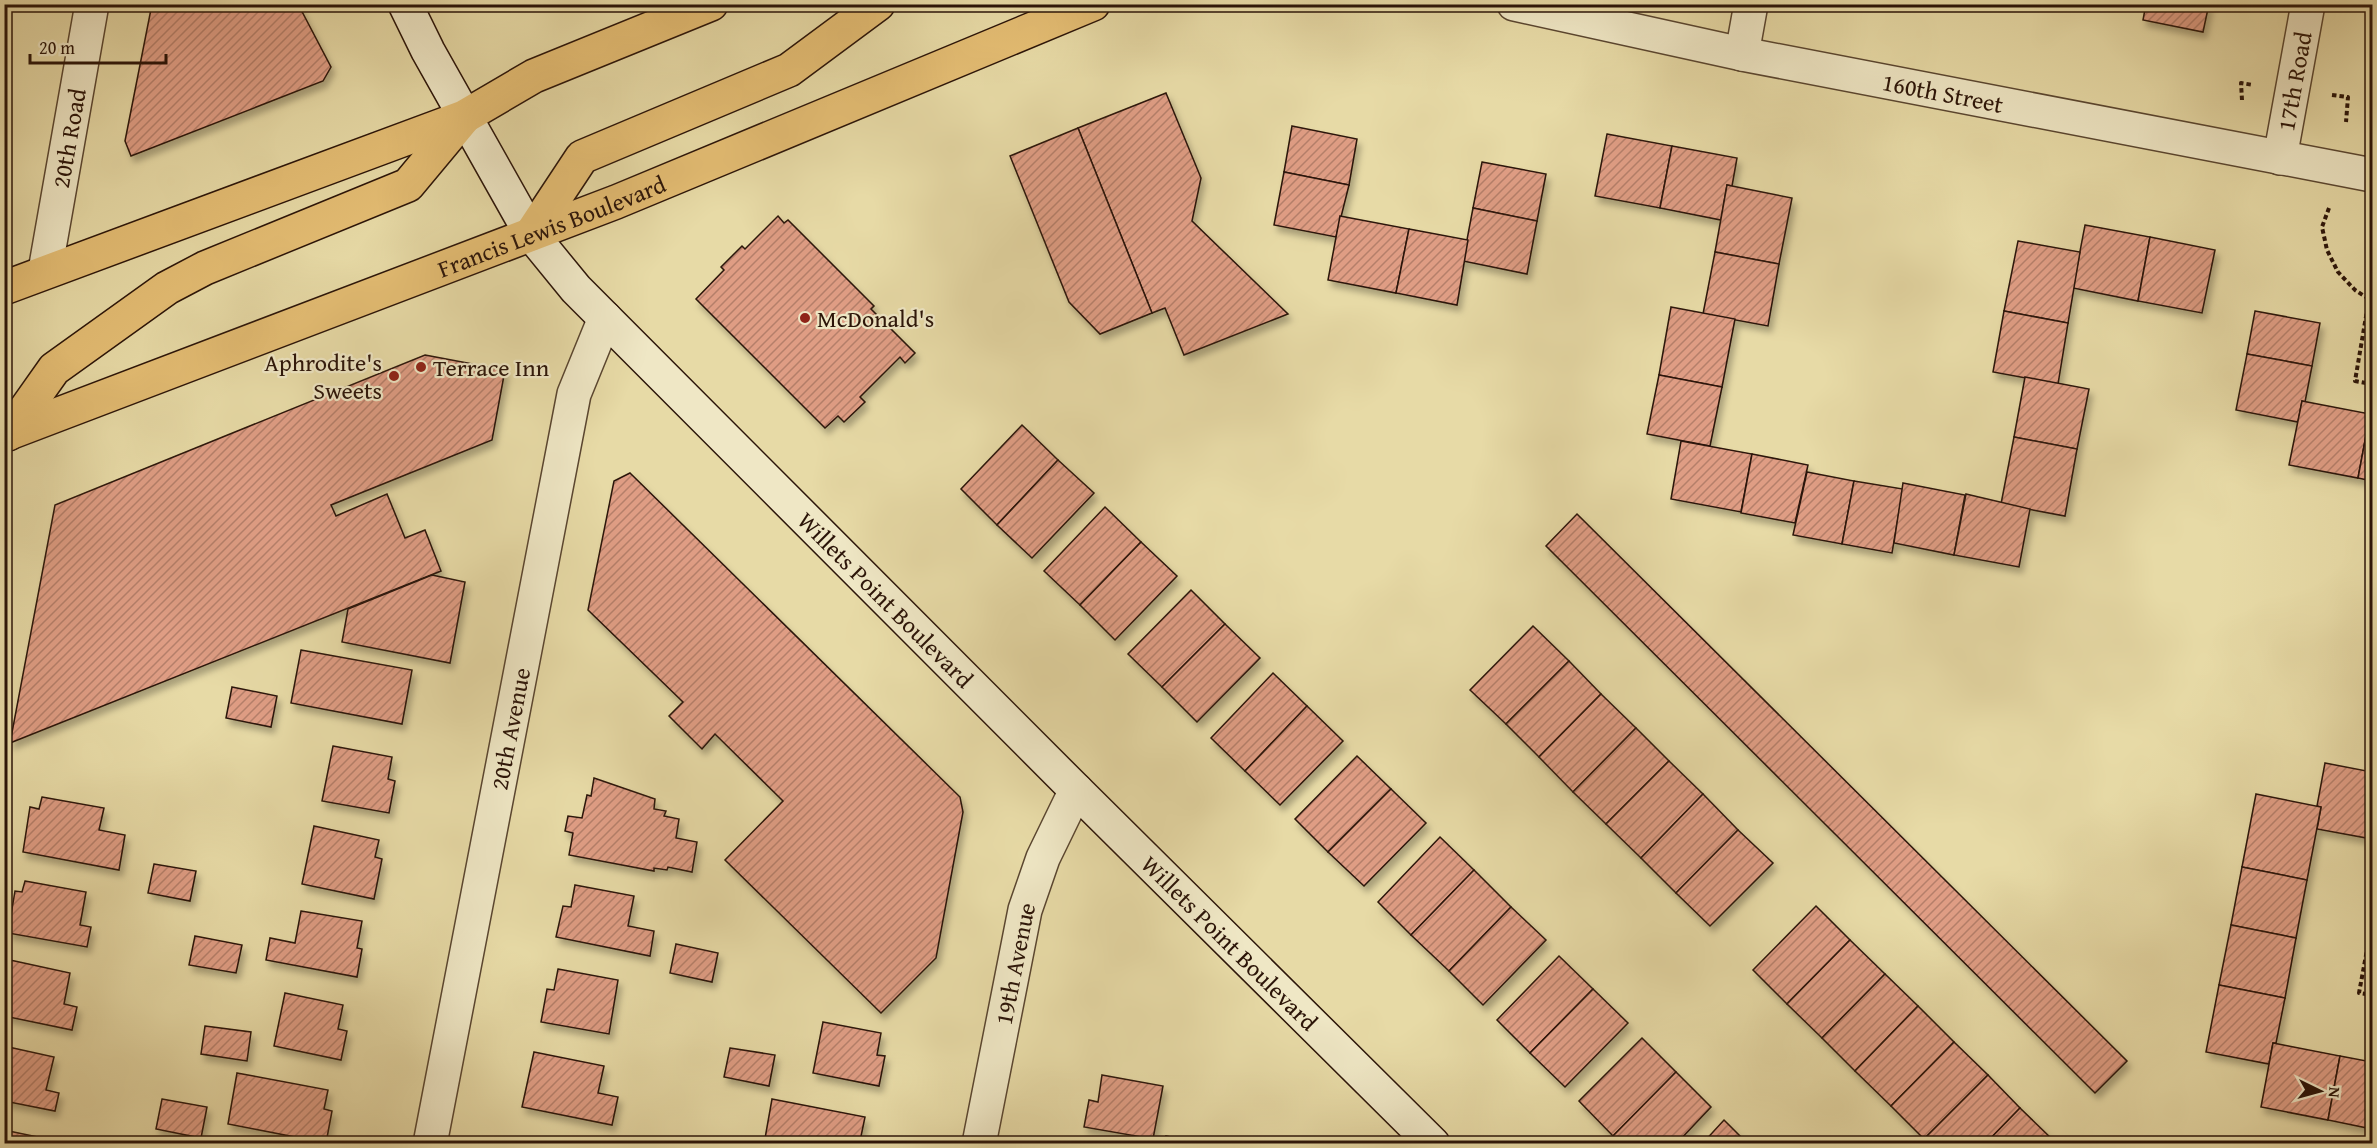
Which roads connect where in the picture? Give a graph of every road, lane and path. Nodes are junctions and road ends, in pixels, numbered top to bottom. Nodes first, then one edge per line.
1 (92, 4) edge
2 (405, 4) edge
3 (711, 4) edge
4 (878, 4) edge
5 (1093, 4) edge
6 (1514, 4) edge
7 (1751, 4) edge
8 (2308, 4) edge
9 (1742, 54) junction
10 (2325, 94) dead end
11 (464, 117) junction
12 (2346, 122) dead end
13 (2280, 158) junction
14 (2373, 175) edge
15 (2330, 207) dead end
16 (531, 234) junction
17 (45, 272) junction
18 (4, 288) edge
19 (2371, 300) edge
20 (605, 318) junction
21 (2373, 384) edge
22 (6, 440) edge
23 (1076, 790) junction
24 (2373, 923) edge
25 (2373, 995) edge
26 (430, 1143) edge
27 (979, 1143) edge
28 (1433, 1143) edge

1 - 17 street, 20th Road
2 - 11 street, Willets Point Boulevard
3 - 11 main road
4 - 16 main road
5 - 16 main road, Francis Lewis Boulevard
6 - 9 street, 160th Street
7 - 9 street
8 - 13 street, 17th Road
9 - 13 street, 160th Street
10 - 12 path
11 - 16 street, Willets Point Boulevard
11 - 17 main road
11 - 22 main road
13 - 14 street, 160th Street
15 - 19 path
16 - 20 street, Willets Point Boulevard
16 - 22 main road, Francis Lewis Boulevard
17 - 18 main road
19 - 21 path
20 - 23 street, Willets Point Boulevard
20 - 26 street, 20th Avenue
23 - 27 street, 19th Avenue
23 - 28 street, Willets Point Boulevard
24 - 25 path

